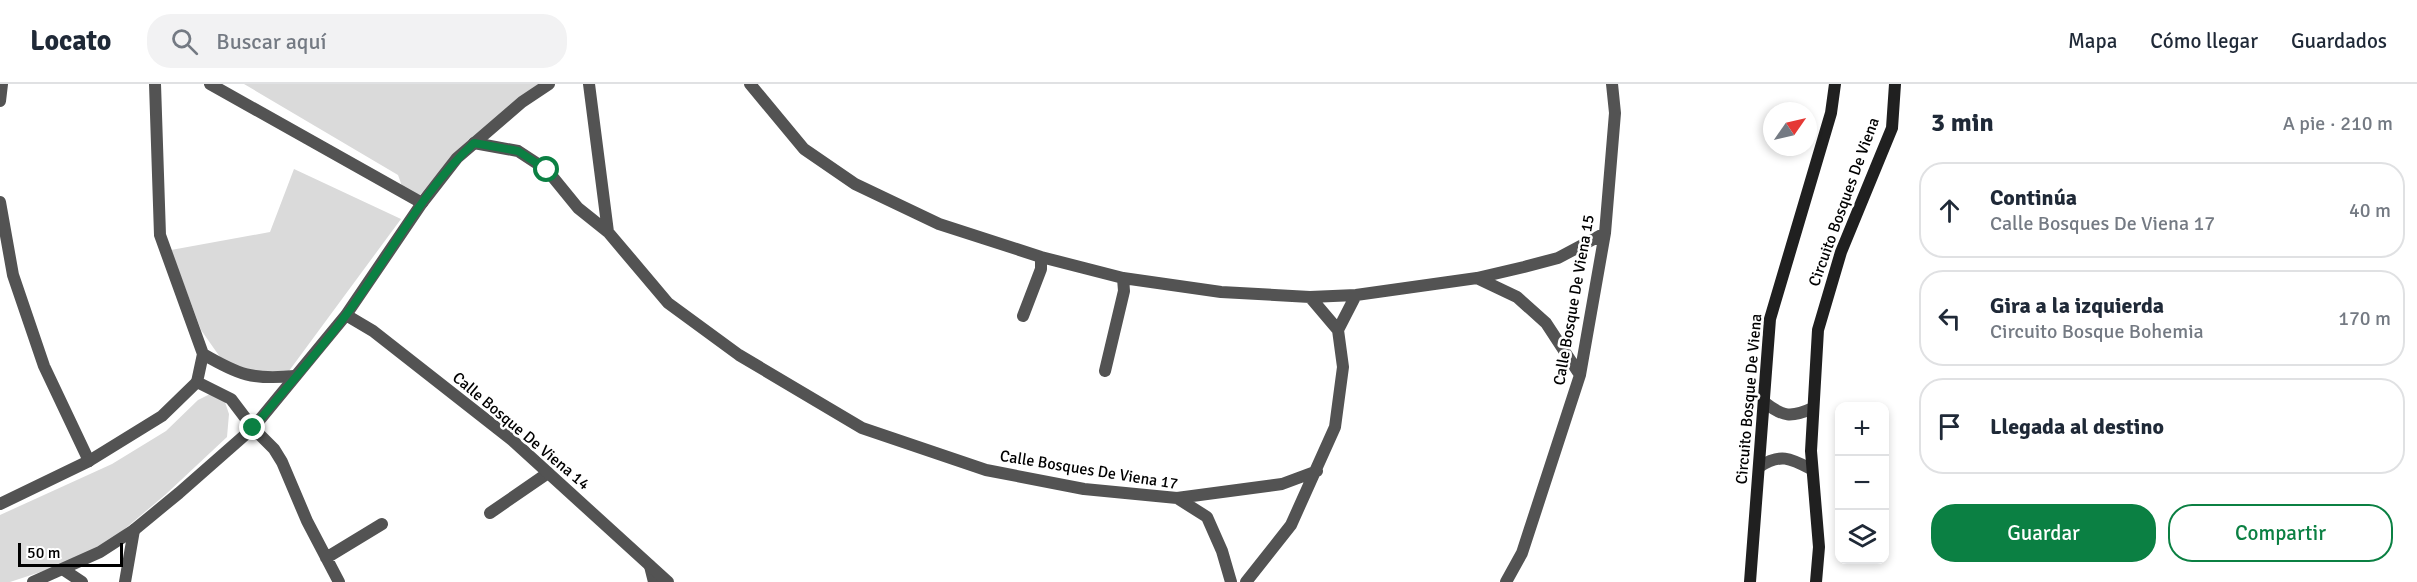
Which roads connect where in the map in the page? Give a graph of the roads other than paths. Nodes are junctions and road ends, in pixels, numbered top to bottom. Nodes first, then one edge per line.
1 (2, 84) edge
2 (155, 84) edge
3 (210, 84) edge
4 (549, 84) edge
5 (589, 84) edge
6 (750, 84) edge
7 (1612, 84) edge
8 (1835, 84) edge
9 (1895, 84) edge
10 (0, 101) edge
11 (474, 143) junction
12 (0, 202) edge
13 (422, 203) junction
14 (608, 232) junction
15 (1605, 233) junction
16 (1041, 257) junction
17 (1123, 278) junction
18 (1477, 278) junction
19 (1356, 295) junction
20 (1310, 297) junction
21 (346, 315) junction
22 (1023, 316) dead end
23 (1338, 330) junction
24 (203, 354) junction
25 (1105, 371) dead end
26 (1580, 375) junction
27 (295, 376) junction
28 (196, 382) junction
29 (1764, 402) junction
30 (1813, 408) junction
31 (253, 428) junction
32 (89, 461) junction
33 (1759, 467) junction
34 (1811, 469) junction
35 (1317, 471) junction
36 (549, 474) junction
37 (1177, 498) junction
38 (0, 504) edge
39 (490, 513) dead end
40 (382, 524) dead end
41 (134, 530) junction
42 (326, 558) junction
43 (650, 566) junction
44 (64, 570) junction
45 (33, 582) edge
46 (82, 582) edge
47 (125, 582) edge
48 (339, 582) edge
49 (654, 582) edge
50 (668, 582) edge
51 (1231, 582) edge
52 (1246, 582) edge
53 (1506, 582) edge
54 (1750, 582) edge
55 (1816, 582) edge

1 - 10 street
2 - 24 street
3 - 13 street
4 - 11 street
5 - 14 street
6 - 16 street
7 - 15 street, Calle Bosque De Viena 15
8 - 29 main road, Circuito Bosque De Viena
9 - 30 main road, Circuito Bosques De Viena
11 - 13 street
11 - 14 street, Calle Bosques De Viena 17
12 - 32 street
13 - 21 street
14 - 37 street, Calle Bosques De Viena 17
15 - 18 street
15 - 26 street, Calle Bosque De Viena 15
16 - 17 street
16 - 22 street
17 - 20 street
17 - 25 street
18 - 19 street
18 - 26 street
19 - 20 street
19 - 23 street
20 - 23 street
21 - 27 street
21 - 36 street, Calle Bosque De Viena 14
23 - 35 street
24 - 27 street
24 - 28 street
26 - 53 street, Calle Bosque De Viena 15
27 - 31 street
28 - 31 street
28 - 32 street
29 - 30 street
29 - 33 main road, Circuito Bosque De Viena
30 - 34 main road, Circuito Bosques De Viena
31 - 41 street
31 - 42 street
32 - 38 street
33 - 34 street
33 - 54 main road, Circuito Bosque De Viena
34 - 55 main road, Circuito Bosques De Viena
35 - 37 street
35 - 52 street
36 - 39 street
36 - 43 street, Calle Bosque De Viena 14
37 - 51 street, Calle Bosques De Viena 17
40 - 42 street
41 - 44 street
41 - 47 street
42 - 48 street
43 - 49 street
43 - 50 street, Calle Bosque De Viena 14
44 - 45 street
44 - 46 street

